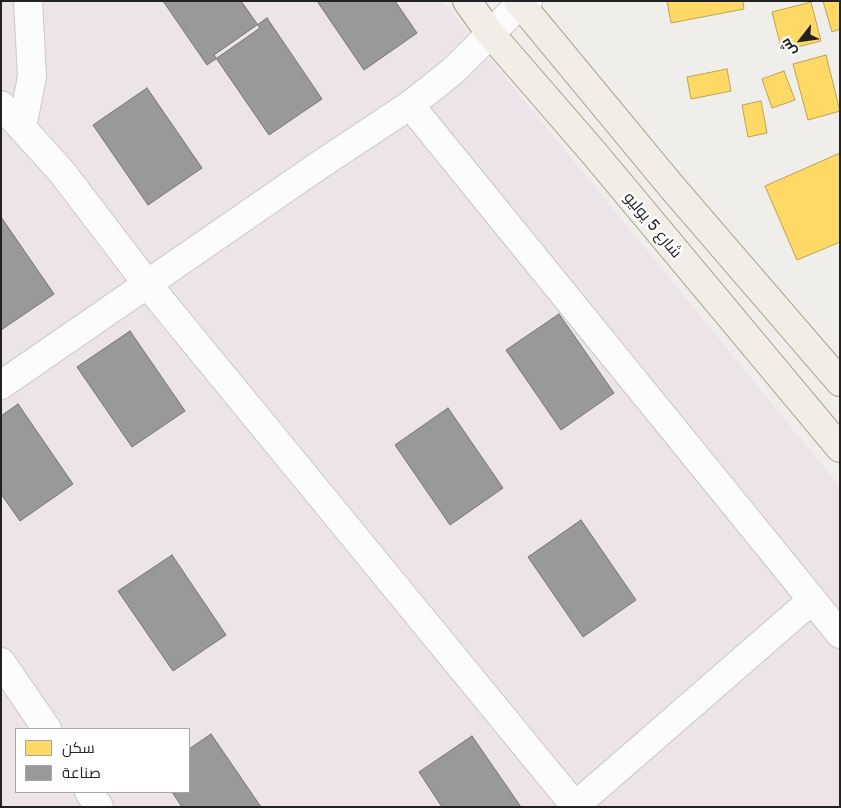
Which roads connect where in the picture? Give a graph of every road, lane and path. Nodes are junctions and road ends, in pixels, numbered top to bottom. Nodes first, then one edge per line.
1 (28, 1) edge
2 (467, 1) edge
3 (522, 2) edge
4 (489, 32) junction
5 (410, 105) junction
6 (1, 106) edge
7 (22, 127) junction
8 (148, 285) junction
9 (840, 382) edge
10 (1, 385) edge
11 (840, 448) edge
12 (812, 600) junction
13 (840, 634) edge
14 (1, 662) edge
15 (46, 728) edge
16 (90, 793) edge
17 (576, 806) edge
18 (99, 807) edge

1 - 7 street
2 - 4 main road, شارع 5 يوليو
3 - 4 street
3 - 9 main road
4 - 5 street
4 - 11 main road, شارع 5 يوليو
5 - 8 street
5 - 12 street
6 - 7 street
7 - 8 street
8 - 10 street
8 - 17 street
12 - 13 street
12 - 17 street
14 - 15 street
16 - 18 street

